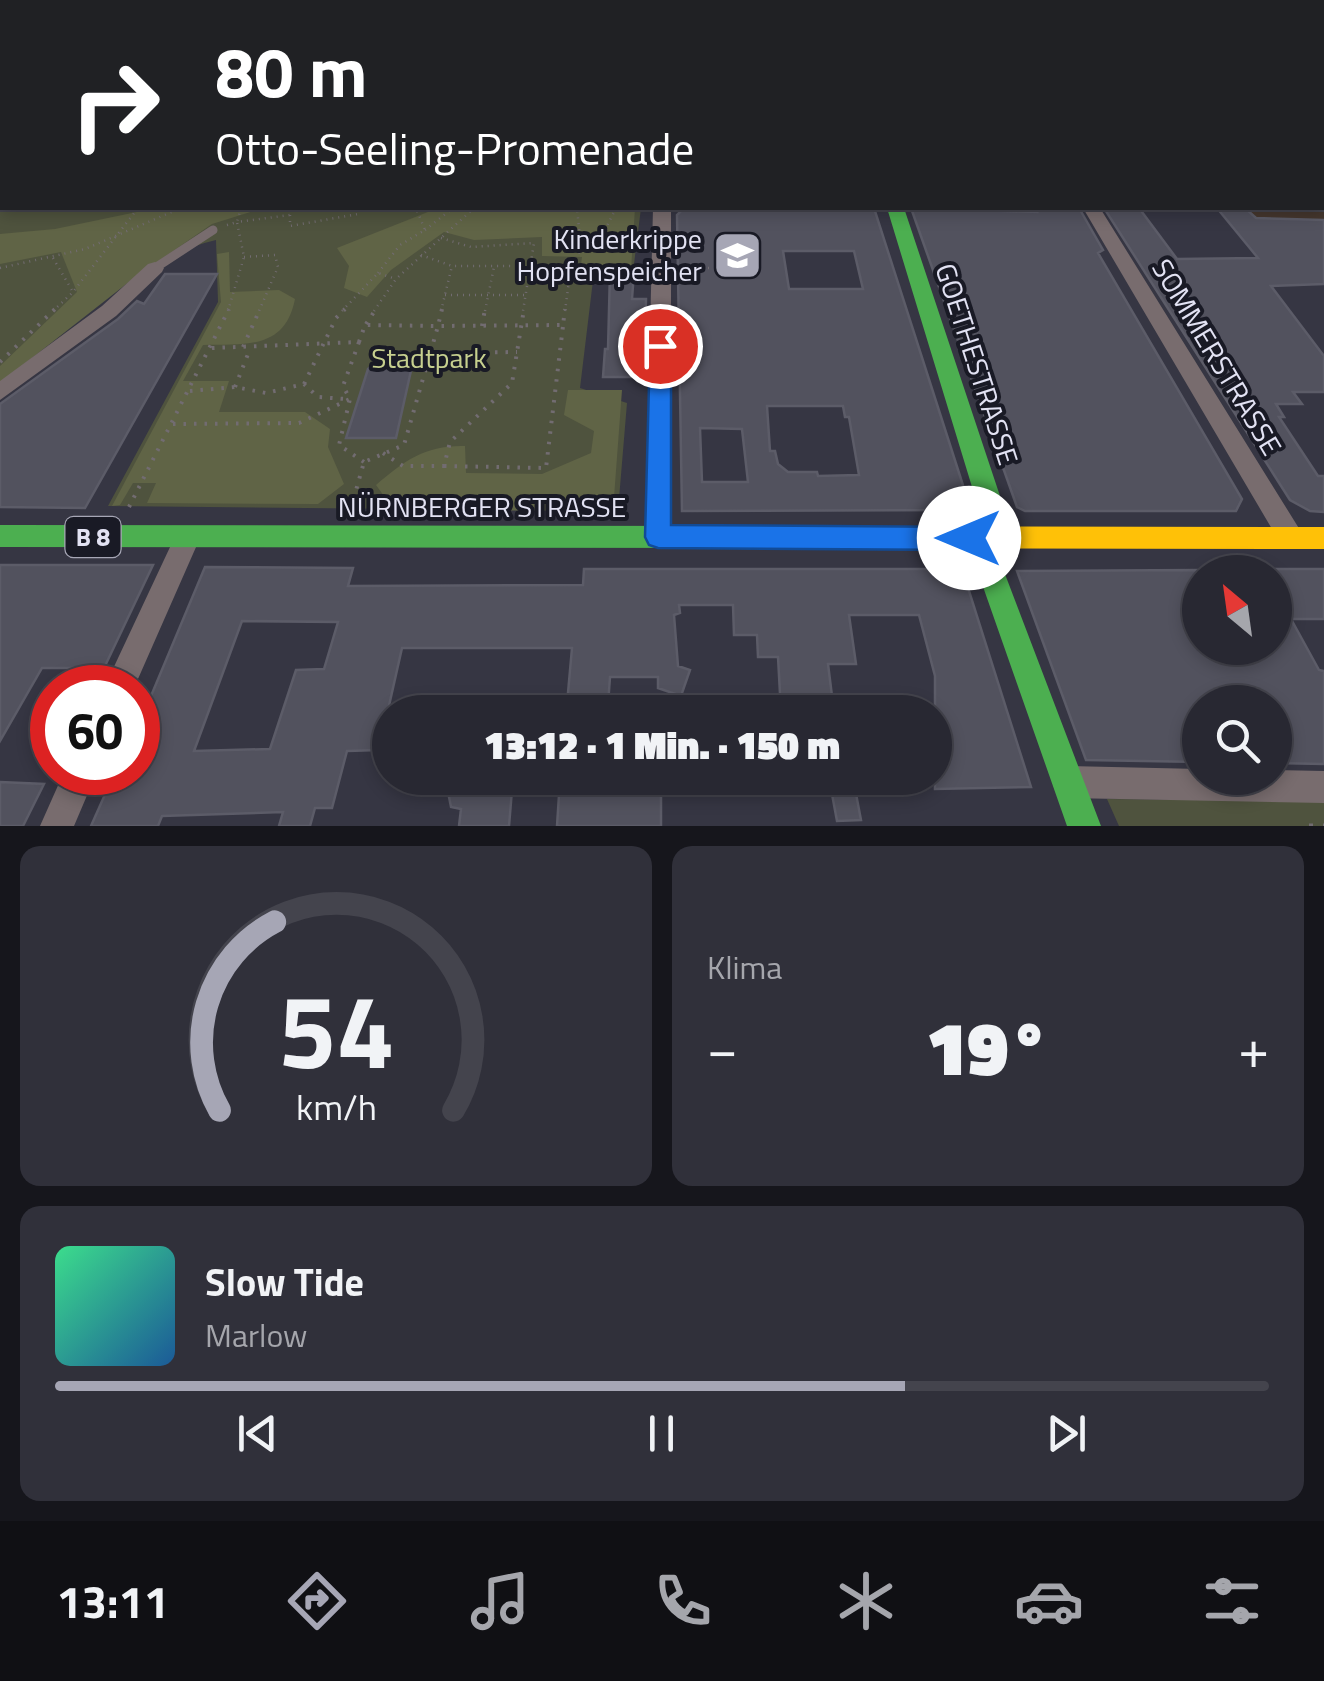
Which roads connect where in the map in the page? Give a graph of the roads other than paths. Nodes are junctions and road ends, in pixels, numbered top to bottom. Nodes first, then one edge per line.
1 (662, 210) edge
2 (896, 210) edge
3 (1092, 210) edge
4 (214, 230) road end
5 (155, 268) joint
6 (0, 392) edge
7 (0, 536) edge
8 (658, 537) junction
9 (186, 538) junction
10 (989, 538) junction
11 (1292, 538) junction
12 (1324, 538) edge
13 (129, 665) edge
14 (1068, 782) junction
15 (1324, 787) edge
16 (71, 795) edge
17 (57, 826) edge
18 (1084, 826) edge

1 - 8 street
2 - 10 main road, GOETHESTRASSE
3 - 11 street, SOMMERSTRASSE
4 - 5 lane
5 - 6 street
7 - 9 main road, NÜRNBERGER STRASSE / B 8
8 - 9 main road, NÜRNBERGER STRASSE / B 8
8 - 10 main road, NÜRNBERGER STRASSE / B 8
9 - 13 street
10 - 11 main road, NÜRNBERGER STRASSE / B 8
10 - 14 main road, GOETHESTRASSE
11 - 12 main road, NÜRNBERGER STRASSE / B 8
14 - 15 street
14 - 18 main road, GOETHESTRASSE
16 - 17 street

